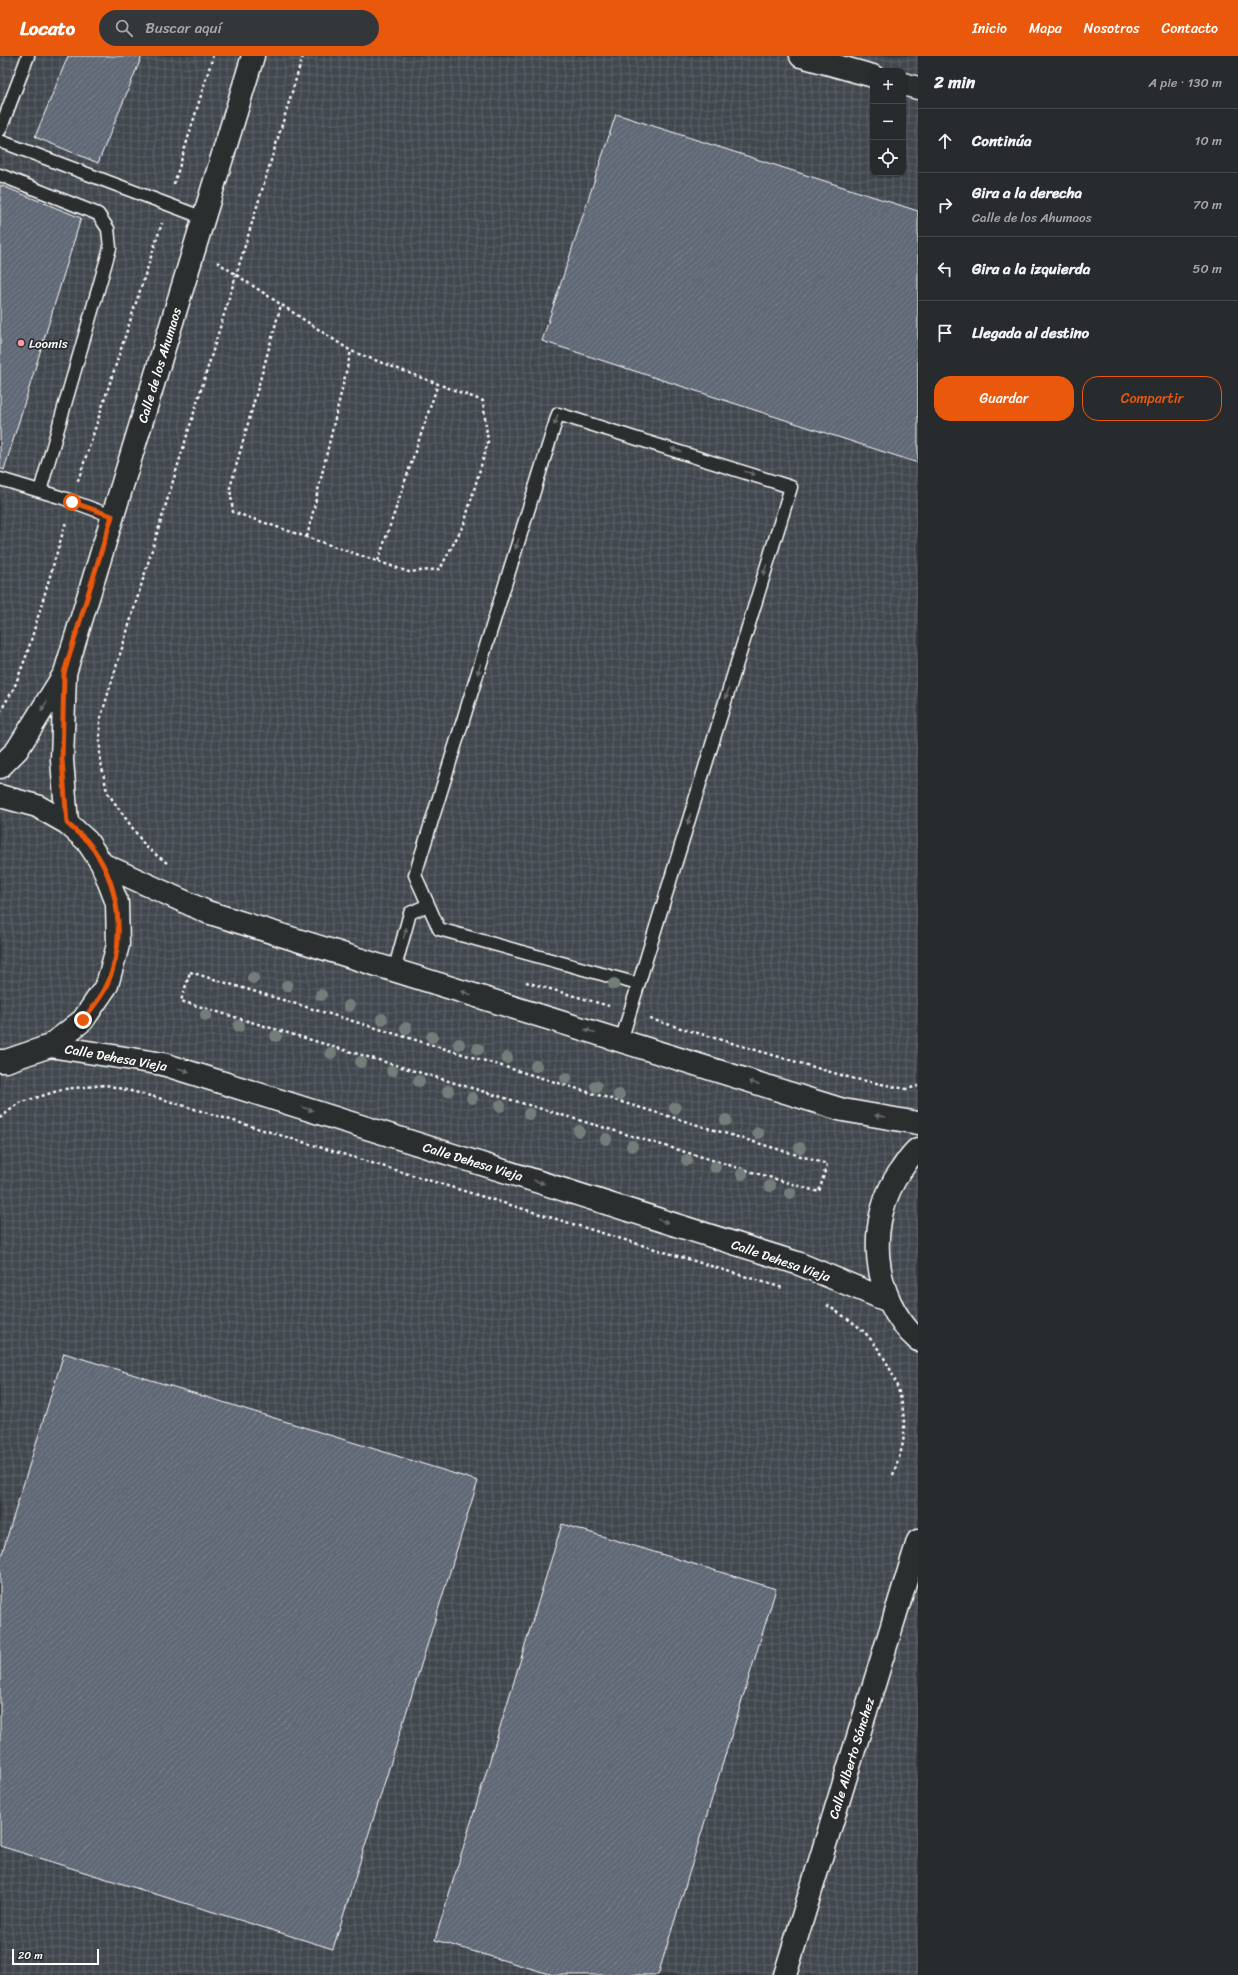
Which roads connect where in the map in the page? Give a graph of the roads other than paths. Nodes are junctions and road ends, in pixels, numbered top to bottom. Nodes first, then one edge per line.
1 (28, 56) edge
2 (253, 56) edge
3 (801, 56) edge
4 (870, 75) edge
5 (906, 85) edge
6 (918, 88) edge
7 (0, 130) edge
8 (0, 141) edge
9 (0, 175) edge
10 (204, 218) junction
11 (0, 479) edge
12 (40, 491) junction
13 (112, 516) junction
14 (64, 673) junction
15 (0, 767) edge
16 (0, 796) edge
17 (67, 823) junction
18 (102, 864) junction
19 (428, 904) junction
20 (394, 971) junction
21 (638, 984) junction
22 (621, 1041) junction
23 (50, 1046) junction
24 (2, 1063) edge
25 (918, 1123) edge
26 (918, 1149) edge
27 (889, 1301) junction
28 (918, 1340) edge
29 (918, 1541) edge
30 (785, 1975) edge

1 - 7 lane
2 - 10 street, Calle de los Ahumaos
3 - 4 street
5 - 6 street
8 - 10 lane
9 - 12 lane
10 - 13 street, Calle de los Ahumaos
11 - 12 lane
12 - 13 lane
13 - 14 street, Calle de los Ahumaos
14 -> 15 street, Calle de los Ahumaos
14 - 17 street, Calle de los Ahumaos
16 - 17 street
17 - 18 street
18 - 20 street
18 - 23 street
20 -> 19 lane
19 - 21 lane
19 - 21 lane
22 -> 20 street
21 - 22 lane
25 -> 22 street
23 - 24 street
23 -> 27 street, Calle Dehesa Vieja
26 - 27 street
27 - 28 street
29 - 30 street, Calle Alberto Sánchez

